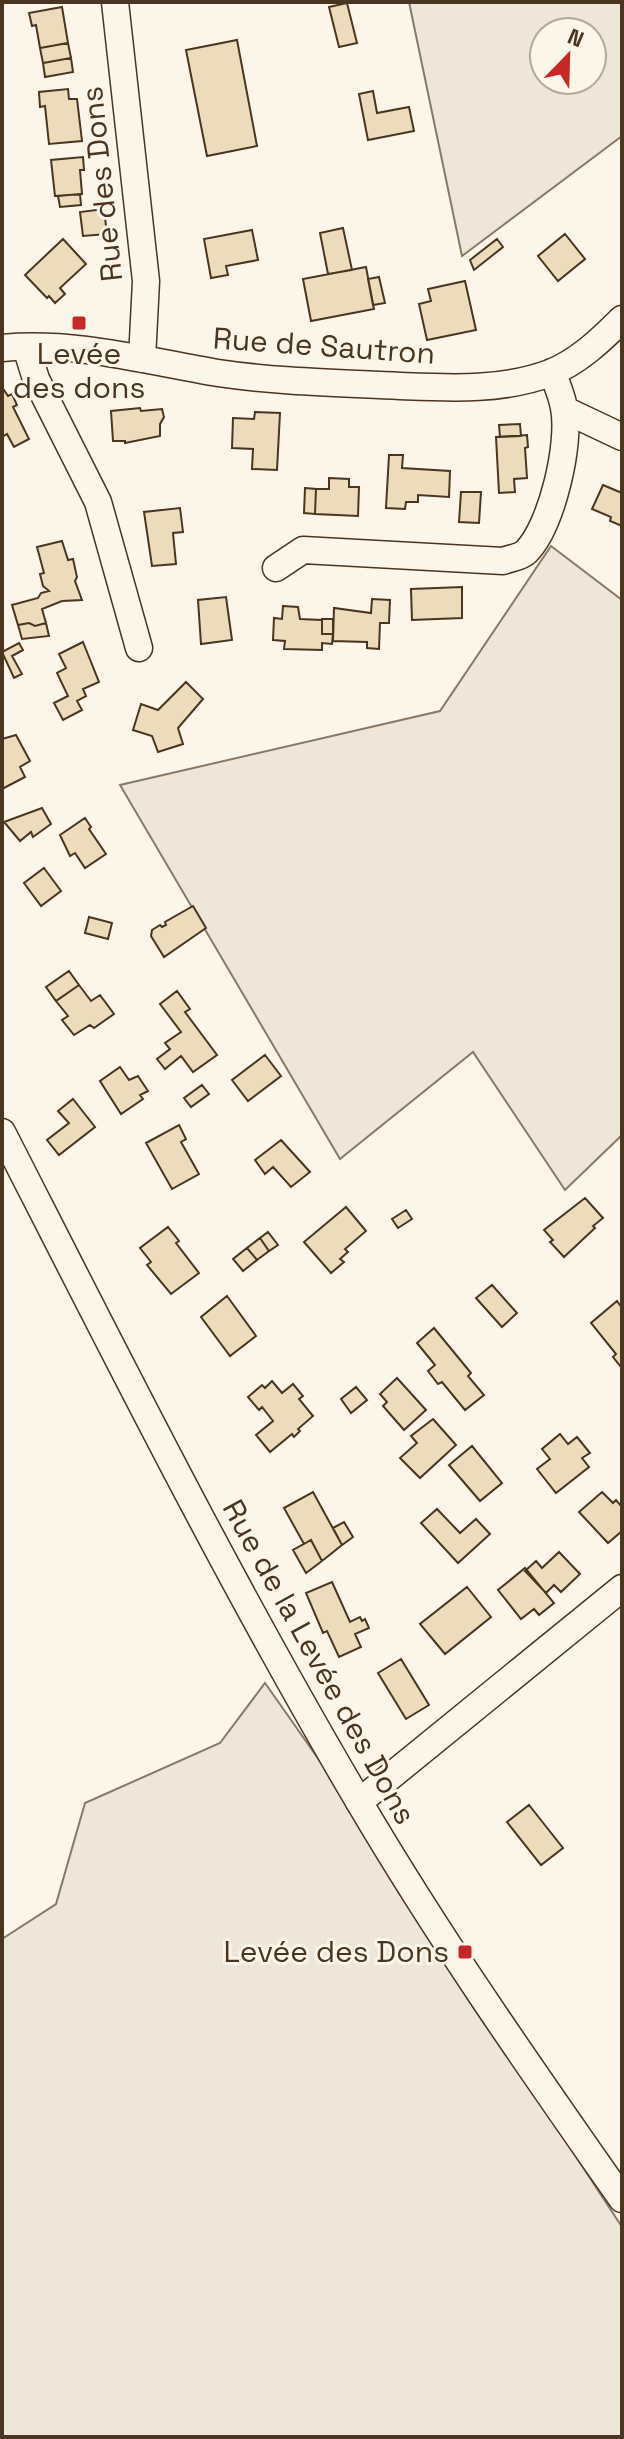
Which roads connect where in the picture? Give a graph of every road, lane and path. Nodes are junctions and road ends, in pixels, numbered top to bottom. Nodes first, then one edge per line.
1 (115, 2) edge
2 (622, 319) edge
3 (14, 347) edge
4 (142, 359) junction
5 (552, 372) junction
6 (565, 410) junction
7 (622, 437) edge
8 (276, 568) dead end
9 (139, 648) dead end
10 (2, 1132) edge
11 (622, 1588) edge
12 (359, 1802) junction
13 (622, 2199) edge

1 - 4 street, Rue des Dons
2 - 5 street, Rue de Sautron
3 - 4 street, Rue de Sautron
3 - 9 street
4 - 5 street, Rue de Sautron
5 - 6 street
6 - 7 street
6 - 8 street
10 - 12 street, Rue de la Levée des Dons
11 - 12 street
12 - 13 street, Rue de la Levée des Dons

